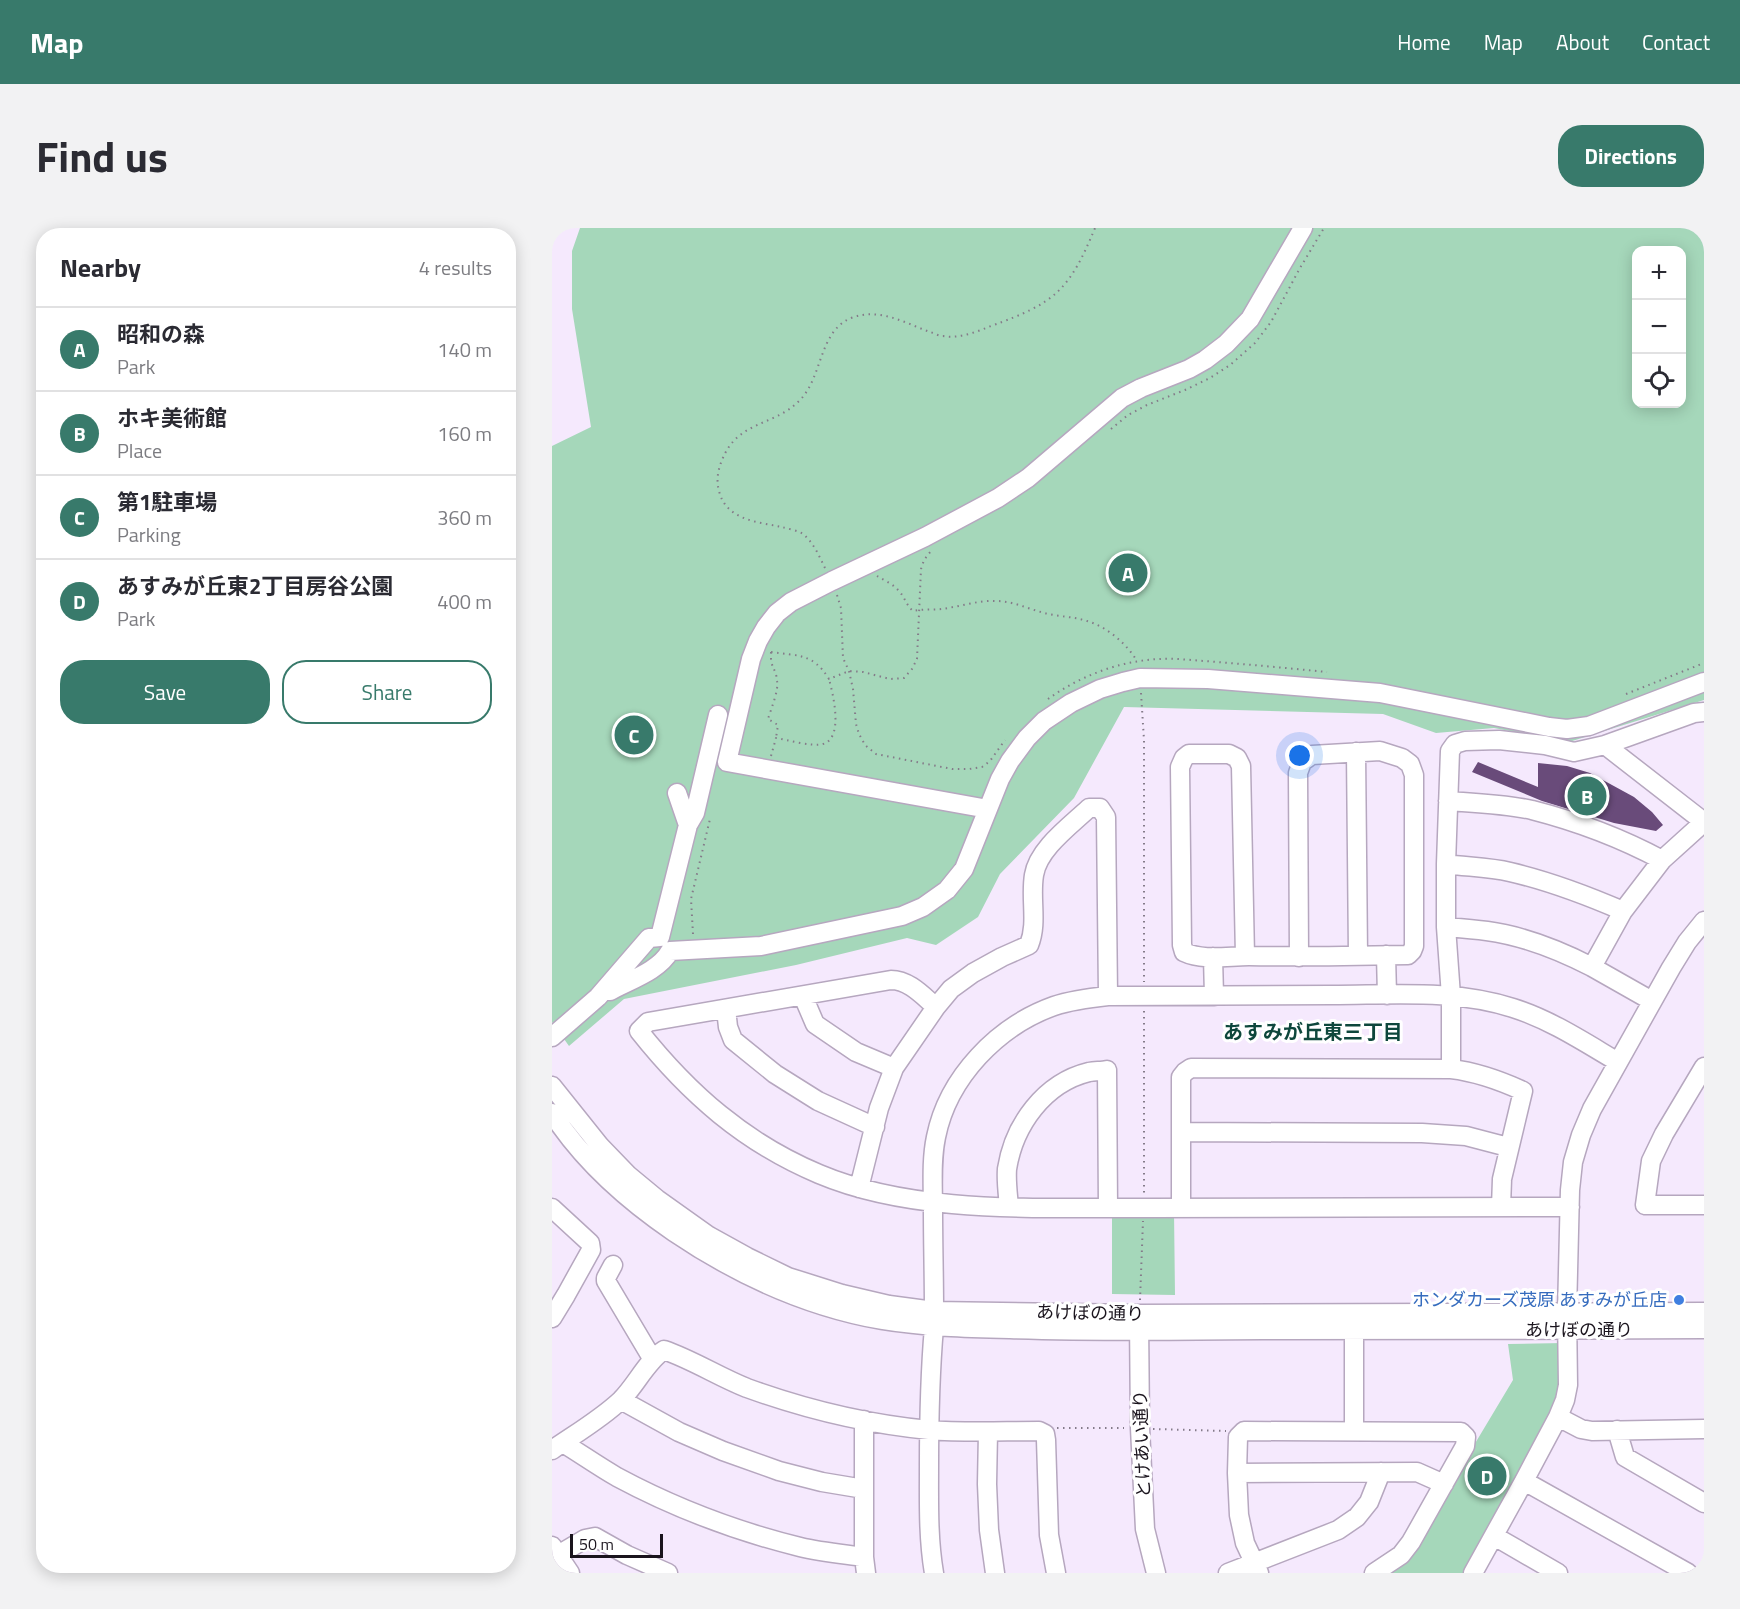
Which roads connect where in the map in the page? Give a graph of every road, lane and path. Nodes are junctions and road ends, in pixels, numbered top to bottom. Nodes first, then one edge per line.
1 (1095, 228) edge
2 (1303, 228) edge
3 (1324, 228) edge
4 (1106, 433) dead end
5 (931, 551) dead end
6 (832, 581) junction
7 (765, 647) junction
8 (1704, 663) edge
9 (849, 671) junction
10 (1334, 673) dead end
11 (830, 679) junction
12 (1704, 682) edge
13 (1622, 696) dead end
14 (1048, 698) dead end
15 (1704, 712) edge
16 (718, 715) dead end
17 (776, 738) junction
18 (1006, 739) dead end
19 (1605, 745) junction
20 (1356, 752) junction
21 (768, 770) junction
22 (677, 794) dead end
23 (1448, 801) junction
24 (988, 809) junction
25 (712, 810) dead end
26 (1704, 822) edge
27 (688, 825) junction
28 (1662, 860) junction
29 (1446, 864) junction
30 (1623, 911) junction
31 (1704, 921) edge
32 (1446, 927) junction
33 (665, 944) junction
34 (694, 950) junction
35 (1358, 955) junction
36 (1386, 955) junction
37 (1245, 956) junction
38 (1213, 957) junction
39 (1299, 957) junction
40 (1592, 967) junction
41 (1387, 995) junction
42 (803, 996) junction
43 (1108, 996) junction
44 (1214, 996) junction
45 (1451, 996) junction
46 (598, 997) junction
47 (1653, 1001) junction
48 (936, 1007) junction
49 (726, 1009) junction
50 (552, 1037) edge
51 (1618, 1062) junction
52 (1704, 1067) edge
53 (894, 1068) junction
54 (1451, 1069) junction
55 (552, 1086) edge
56 (552, 1113) edge
57 (875, 1127) junction
58 (1181, 1132) junction
59 (1508, 1147) junction
60 (859, 1188) junction
61 (933, 1203) junction
62 (1704, 1205) edge
63 (1009, 1206) junction
64 (1570, 1207) junction
65 (552, 1208) edge
66 (1108, 1208) junction
67 (1180, 1208) junction
68 (1501, 1208) junction
69 (612, 1265) dead end
70 (1704, 1312) edge
71 (552, 1318) edge
72 (934, 1319) junction
73 (1139, 1322) junction
74 (1567, 1322) junction
75 (1704, 1329) edge
76 (1354, 1330) junction
77 (653, 1360) junction
78 (621, 1400) junction
79 (1558, 1417) junction
80 (864, 1420) junction
81 (1704, 1429) edge
82 (929, 1430) junction
83 (1617, 1430) junction
84 (1354, 1431) junction
85 (988, 1432) junction
86 (557, 1447) edge
87 (1381, 1472) junction
88 (1237, 1473) junction
89 (1524, 1481) junction
90 (1444, 1484) junction
91 (864, 1489) junction
92 (1704, 1503) edge
93 (1494, 1536) junction
94 (555, 1551) edge
95 (865, 1565) edge
96 (1256, 1568) edge
97 (570, 1573) edge
98 (668, 1573) edge
99 (934, 1573) edge
100 (995, 1573) edge
101 (1056, 1573) edge
102 (1156, 1573) edge
103 (1228, 1573) edge
104 (1374, 1573) edge
105 (1473, 1573) edge
106 (1558, 1573) edge
107 (1688, 1573) edge

1 - 6 path
2 - 6 street
3 - 4 path
5 - 9 path
6 - 7 street
6 - 9 path
7 - 11 path
7 - 17 path
7 - 21 street
8 - 13 path
9 - 11 path
9 - 18 path
10 - 14 path
11 - 17 path
12 - 24 street
15 - 19 street
16 - 27 street
17 - 21 path
19 - 23 street
19 - 26 street
20 - 35 street
20 - 36 street
20 - 39 street
21 - 24 street
22 - 27 street
23 - 28 street
23 - 29 street
24 - 34 street
25 - 34 path
26 - 28 street
27 - 33 street
28 - 30 street
29 - 30 street
29 - 32 street
30 - 40 street
31 - 47 street
32 - 40 street
32 - 45 street
33 - 34 street
33 - 46 street
33 - 46 street
35 - 36 street
35 - 39 street
36 - 41 street
37 - 38 street
37 - 38 street
37 - 39 street
38 - 44 street
40 - 47 street
41 - 44 street
41 - 45 street
42 - 48 street
42 - 49 street
42 - 53 street
43 - 44 street
43 - 48 street
43 - 61 street
45 - 51 street
45 - 54 street
46 - 50 street
47 - 51 street
48 - 53 street
49 - 57 street
49 - 60 street
51 - 64 street
52 - 62 street
53 - 57 street
54 - 58 street
54 - 59 street
55 - 72 street, あけぼの通り
56 - 72 street, あけぼの通り
57 - 60 street
58 - 59 street
58 - 67 street
59 - 68 street
60 - 61 street
61 - 63 street
61 - 72 street
63 - 66 street
63 - 66 street
64 - 68 street
64 - 74 street
65 - 71 street
66 - 67 street
67 - 68 street
69 - 77 street
70 - 74 street, あけぼの通り
72 - 73 street, あけぼの通り
72 - 82 street
73 - 74 street, あけぼの通り
73 - 76 street, あけぼの通り
73 - 102 street, とけあい通り
74 - 75 street, あけぼの通り
74 - 76 street, あけぼの通り
74 - 79 street
76 - 84 street
77 - 78 street
77 - 80 street
78 - 86 street
78 - 91 street
79 - 83 street
79 - 89 street
80 - 82 street
80 - 91 street
81 - 83 street
82 - 85 street
82 - 99 street
83 - 92 street
84 - 88 street
84 - 90 street
85 - 100 street
85 - 101 street
86 - 95 street
87 - 88 street
87 - 90 street
87 - 96 street
88 - 96 street
89 - 93 street
89 - 107 street
90 - 104 street
91 - 95 street
93 - 105 street
93 - 106 street
94 - 97 street
94 - 98 street
96 - 103 street

